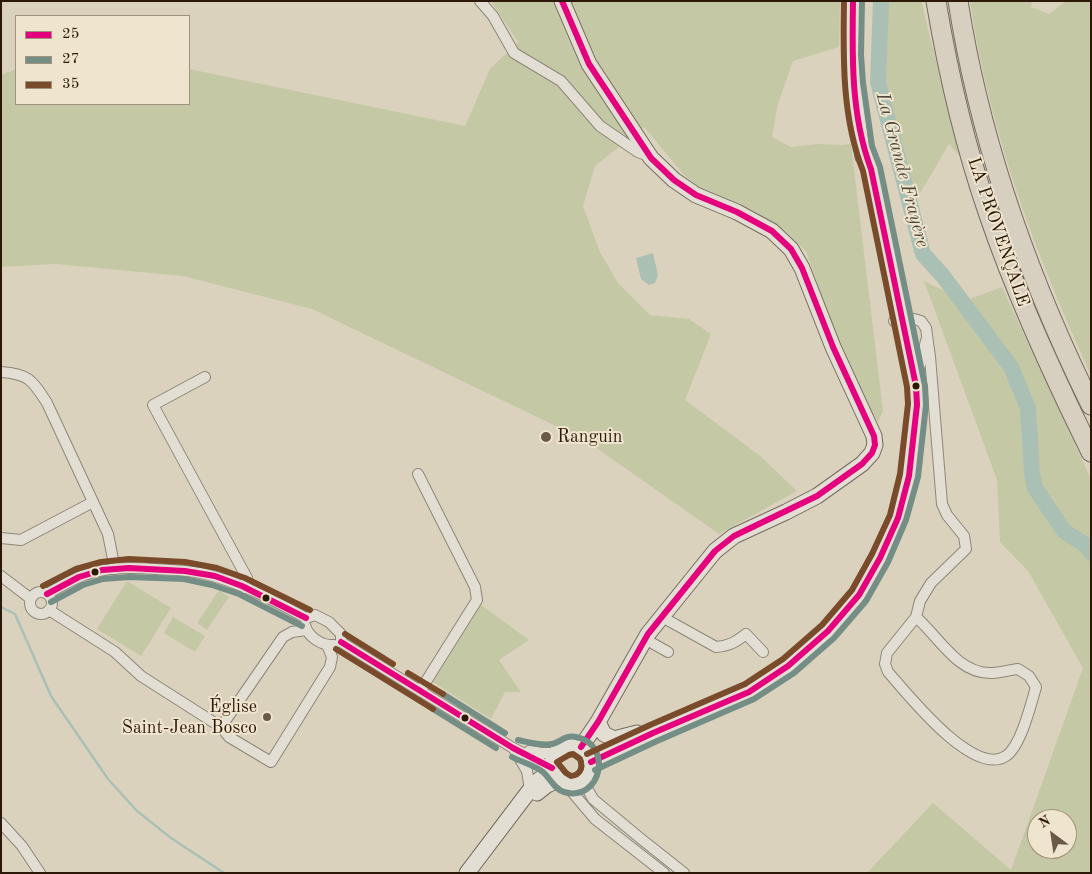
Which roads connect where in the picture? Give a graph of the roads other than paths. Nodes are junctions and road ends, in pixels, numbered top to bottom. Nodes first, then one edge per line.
1 (480, 1) edge
2 (562, 1) edge
3 (853, 1) edge
4 (936, 1) edge
5 (958, 1) edge
6 (652, 158) junction
7 (899, 320) junction
8 (927, 332) junction
9 (1, 372) edge
10 (916, 372) junction
11 (205, 377) dead end
12 (932, 378) junction
13 (1091, 405) edge
14 (915, 414) junction
15 (1091, 452) edge
16 (418, 474) dead end
17 (94, 502) junction
18 (1, 538) edge
19 (115, 569) junction
20 (1, 576) edge
21 (244, 588) junction
22 (47, 594) junction
23 (31, 599) junction
24 (49, 610) junction
25 (662, 617) junction
26 (916, 617) junction
27 (306, 618) junction
28 (306, 630) junction
29 (645, 639) junction
30 (341, 642) junction
31 (327, 645) junction
32 (668, 652) dead end
33 (763, 652) dead end
34 (420, 691) junction
35 (598, 722) junction
36 (221, 727) junction
37 (653, 733) junction
38 (581, 747) junction
39 (513, 748) junction
40 (591, 762) junction
41 (562, 773) junction
42 (530, 790) junction
43 (1, 823) edge
44 (40, 873) edge
45 (467, 873) edge
46 (476, 873) edge
47 (664, 873) edge
48 (684, 873) edge

1 - 6 street
2 - 6 street
3 - 7 street
4 - 15 highway, LA PROVENÇALE
5 - 13 highway, LA PROVENÇALE
6 - 25 street
7 - 8 street
7 - 10 street
7 - 14 street
8 - 10 street
8 - 12 street
9 - 17 street
10 - 12 street
10 - 14 street
11 - 21 street
12 - 26 street
14 - 37 street
16 - 34 street
17 - 18 street
17 - 19 street
19 - 21 street
19 - 22 street
20 - 23 street
21 - 27 street
22 - 23 street
22 - 24 street
23 - 24 street
24 - 36 street
25 - 29 street
25 - 33 street
26 - 26 street
27 - 28 street
27 - 30 street
28 - 31 street
28 - 36 street
29 - 32 street
29 - 35 street
30 - 31 street
30 - 34 street
31 - 36 street
34 - 39 street
35 - 37 street
35 - 38 street
37 - 40 street
38 - 40 street
38 - 41 street
39 - 41 street
39 - 42 street
40 - 41 street
41 - 42 street
41 - 46 street
41 - 47 street
41 - 48 street
42 - 45 street
43 - 44 street

